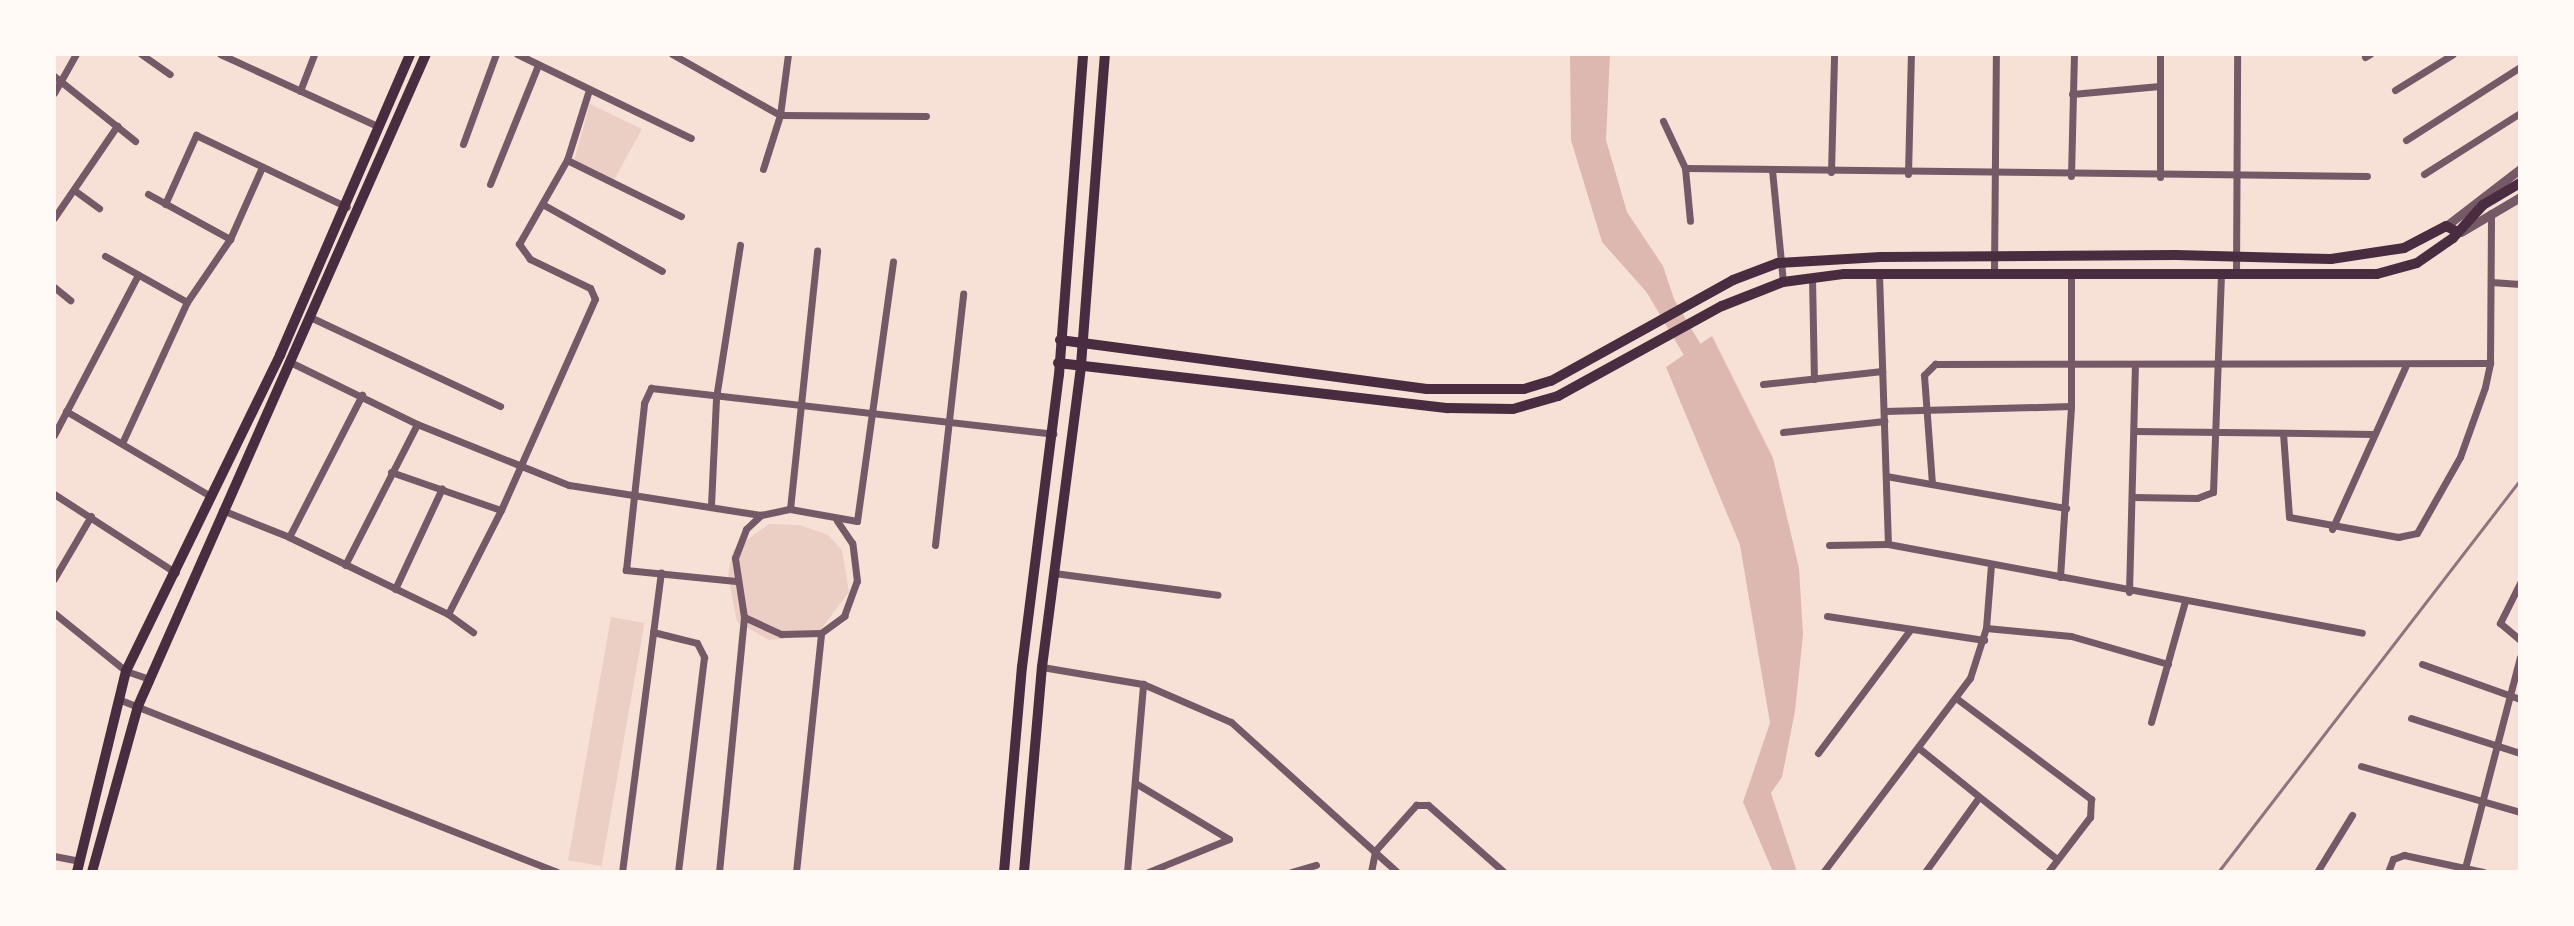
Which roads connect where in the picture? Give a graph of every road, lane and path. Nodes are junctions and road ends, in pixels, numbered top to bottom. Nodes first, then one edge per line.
1 (76, 54) edge
2 (141, 54) edge
3 (220, 54) edge
4 (314, 54) edge
5 (410, 54) edge
6 (426, 54) edge
7 (496, 54) edge
8 (672, 54) edge
9 (788, 54) edge
10 (1083, 54) edge
11 (1105, 54) edge
12 (1834, 54) edge
13 (1911, 54) edge
14 (1996, 54) edge
15 (2074, 54) edge
16 (2160, 54) edge
17 (2237, 54) edge
18 (2453, 54) edge
19 (522, 55) edge
20 (538, 65) junction
21 (2520, 67) edge
22 (170, 74) dead end
23 (54, 76) edge
24 (61, 82) junction
25 (2160, 86) junction
26 (589, 90) junction
27 (2395, 90) dead end
28 (300, 91) junction
29 (54, 93) edge
30 (2072, 94) junction
31 (2520, 113) edge
32 (780, 115) junction
33 (926, 116) dead end
34 (1663, 121) dead end
35 (117, 126) junction
36 (377, 126) junction
37 (691, 138) dead end
38 (2406, 140) dead end
39 (135, 141) dead end
40 (463, 144) dead end
41 (567, 160) junction
42 (262, 167) junction
43 (1685, 168) junction
44 (763, 169) dead end
45 (2520, 169) edge
46 (1772, 170) junction
47 (1831, 172) junction
48 (1908, 174) junction
49 (2424, 174) dead end
50 (1992, 175) junction
51 (2071, 176) junction
52 (2236, 176) junction
53 (2367, 176) dead end
54 (2160, 177) junction
55 (2520, 183) edge
56 (490, 184) dead end
57 (74, 190) junction
58 (148, 194) dead end
59 (2520, 197) edge
60 (165, 204) junction
61 (544, 205) junction
62 (347, 207) junction
63 (99, 208) dead end
64 (2491, 212) junction
65 (681, 216) dead end
66 (54, 218) edge
67 (1690, 221) dead end
68 (2453, 230) junction
69 (230, 239) junction
70 (740, 245) dead end
71 (817, 250) dead end
72 (2237, 254) junction
73 (105, 256) dead end
74 (1994, 256) junction
75 (893, 261) dead end
76 (1778, 263) junction
77 (662, 271) dead end
78 (1994, 272) junction
79 (2071, 272) junction
80 (1879, 274) junction
81 (138, 275) junction
82 (2221, 275) junction
83 (2236, 275) junction
84 (1812, 277) junction
85 (1783, 282) junction
86 (2491, 282) junction
87 (2520, 284) edge
88 (54, 287) edge
89 (963, 294) dead end
90 (70, 300) dead end
91 (187, 302) junction
92 (310, 317) junction
93 (1060, 340) junction
94 (1082, 343) junction
95 (290, 362) junction
96 (1058, 363) junction
97 (2071, 363) junction
98 (2490, 363) junction
99 (2135, 364) junction
100 (2218, 364) junction
101 (1081, 365) junction
102 (2405, 367) junction
103 (1882, 371) junction
104 (1814, 379) junction
105 (1763, 384) dead end
106 (362, 395) junction
107 (716, 398) junction
108 (798, 402) junction
109 (500, 406) dead end
110 (2071, 406) junction
111 (1926, 410) junction
112 (66, 411) junction
113 (875, 411) junction
114 (1884, 411) junction
115 (952, 421) junction
116 (1884, 421) junction
117 (417, 424) junction
118 (2135, 431) junction
119 (1783, 432) dead end
120 (2218, 432) junction
121 (2283, 433) junction
122 (1053, 434) junction
123 (2374, 434) junction
124 (54, 435) edge
125 (123, 441) junction
126 (518, 466) junction
127 (391, 472) junction
128 (1886, 476) junction
129 (1932, 484) junction
130 (442, 488) junction
131 (54, 494) edge
132 (635, 495) junction
133 (212, 497) junction
134 (2133, 497) junction
135 (711, 505) junction
136 (2066, 508) junction
137 (790, 509) junction
138 (222, 510) junction
139 (501, 510) junction
140 (761, 515) junction
141 (91, 516) junction
142 (837, 521) junction
143 (2332, 529) junction
144 (289, 537) junction
145 (1888, 544) junction
146 (935, 545) dead end
147 (1829, 545) dead end
148 (345, 565) junction
149 (1991, 565) junction
150 (176, 573) junction
151 (661, 573) junction
152 (1054, 573) junction
153 (2060, 577) junction
154 (54, 579) edge
155 (736, 581) junction
156 (2520, 583) edge
157 (395, 589) junction
158 (2129, 592) junction
159 (1218, 595) dead end
160 (2185, 601) junction
161 (54, 613) edge
162 (448, 614) junction
163 (1827, 616) dead end
164 (744, 617) junction
165 (1986, 628) junction
166 (1910, 630) junction
167 (473, 632) dead end
168 (653, 632) junction
169 (821, 633) junction
170 (2362, 633) dead end
171 (1984, 640) junction
172 (2520, 640) edge
173 (2520, 657) edge
174 (2168, 664) junction
175 (2422, 664) dead end
176 (1042, 667) junction
177 (126, 671) junction
178 (149, 679) junction
179 (1143, 684) junction
180 (2509, 697) junction
181 (1956, 698) junction
182 (118, 699) junction
183 (2520, 699) edge
184 (138, 706) junction
185 (2411, 718) dead end
186 (2151, 722) dead end
187 (2494, 746) junction
188 (1920, 749) junction
189 (1818, 753) dead end
190 (2520, 753) edge
191 (2361, 766) dead end
192 (1137, 784) junction
193 (1977, 800) junction
194 (2480, 804) junction
195 (2520, 812) edge
196 (2352, 815) dead end
197 (1375, 851) junction
198 (54, 856) edge
199 (2057, 859) junction
200 (1316, 865) dead end
201 (78, 867) edge
202 (2462, 869) edge
203 (1824, 871) edge
204 (92, 872) edge
205 (557, 872) edge
206 (622, 872) edge
207 (678, 872) edge
208 (719, 872) edge
209 (796, 872) edge
210 (1004, 872) edge
211 (1024, 872) edge
212 (1127, 872) edge
213 (1148, 872) edge
214 (1291, 872) edge
215 (1371, 872) edge
216 (1397, 872) edge
217 (1504, 872) edge
218 (1925, 872) edge
219 (2048, 872) edge
220 (2317, 872) edge
221 (2388, 872) edge
222 (2483, 872) edge

1 - 24 street
2 - 22 street
3 - 28 street
4 - 28 street
5 - 36 main road
6 - 92 main road
7 - 40 street
8 - 32 street
9 - 32 street
10 - 93 main road
11 - 94 main road
12 - 47 street
13 - 48 street
14 - 50 street
15 - 30 street
16 - 25 street
17 - 52 street
18 - 27 street
19 - 20 street
20 - 26 street
20 - 56 street
21 - 38 street
23 - 24 street
24 - 29 street
24 - 35 street
25 - 30 street
25 - 54 street
26 - 37 street
26 - 41 street
28 - 36 street
30 - 51 street
31 - 49 street
32 - 33 street
32 - 44 street
34 - 43 street
35 - 39 street
35 - 57 street
36 - 62 main road
41 - 61 street
41 - 65 street
42 - 60 street
42 - 62 street
42 - 69 street
43 - 46 street
43 - 67 street
45 - 68 street
46 - 47 street
46 - 76 street
47 - 48 street
48 - 50 street
50 - 51 street
50 - 74 street
51 - 54 street
52 - 53 street
52 - 54 street
52 - 72 street
55 - 68 main road
57 - 63 street
57 - 66 street
58 - 60 street
59 - 64 street
60 - 69 street
61 - 77 street
61 - 126 street
62 - 133 main road
64 - 68 street
64 - 86 street
68 - 72 main road
68 - 83 main road
69 - 91 street
70 - 107 street
71 - 108 street
72 - 74 main road
72 - 83 street
73 - 81 street
74 - 76 main road
74 - 78 street
75 - 113 street
76 - 85 street
76 - 94 main road
78 - 79 main road
78 - 80 main road
79 - 82 main road
79 - 97 street
80 - 84 main road
80 - 103 street
81 - 91 street
81 - 112 street
82 - 83 main road
82 - 100 street
84 - 85 main road
84 - 104 street
85 - 101 main road
86 - 87 street
86 - 98 street
88 - 90 street
89 - 115 street
91 - 125 street
92 - 95 main road
92 - 109 street
93 - 94 main road
93 - 96 main road
94 - 101 main road
95 - 106 street
95 - 138 main road
96 - 101 main road
96 - 122 main road
97 - 99 street
97 - 110 street
97 - 111 street
98 - 102 street
98 - 143 street
99 - 100 street
99 - 118 street
100 - 102 street
100 - 120 street
101 - 152 main road
102 - 123 street
103 - 104 street
103 - 114 street
104 - 105 street
106 - 117 street
106 - 144 street
107 - 108 street
107 - 132 street
107 - 135 street
108 - 113 street
108 - 137 street
110 - 111 street
110 - 136 street
111 - 114 street
111 - 129 street
112 - 124 street
112 - 125 street
113 - 115 street
113 - 142 street
114 - 116 street
115 - 122 street
115 - 146 street
116 - 119 street
116 - 128 street
117 - 126 street
117 - 127 street
118 - 120 street
118 - 134 street
120 - 121 street
120 - 134 street
121 - 123 street
121 - 143 street
122 - 210 main road
123 - 143 street
125 - 133 street
126 - 132 street
126 - 139 street
127 - 130 street
127 - 148 street
128 - 129 street
128 - 145 street
129 - 136 street
130 - 139 street
130 - 157 street
131 - 141 street
132 - 135 street
132 - 151 street
133 - 150 main road
134 - 158 street
135 - 140 street
136 - 153 street
137 - 140 street
137 - 142 street
138 - 144 street
138 - 178 main road
139 - 162 street
140 - 155 street
141 - 150 street
141 - 154 street
142 - 169 street
144 - 148 street
145 - 147 street
145 - 149 street
148 - 157 street
149 - 153 street
149 - 165 street
150 - 177 main road
151 - 155 street
151 - 168 street
152 - 159 street
152 - 176 main road
153 - 158 street
155 - 164 street
156 - 172 street
157 - 162 street
158 - 160 street
160 - 170 street
160 - 174 street
161 - 177 street
162 - 167 street
163 - 166 street
164 - 169 street
164 - 208 street
165 - 171 street
165 - 174 street
166 - 171 street
166 - 189 street
168 - 206 street
168 - 207 street
169 - 209 street
171 - 181 street
173 - 180 street
174 - 186 street
175 - 180 street
176 - 179 street
176 - 211 main road
177 - 178 street
177 - 182 main road
178 - 184 main road
179 - 192 street
179 - 197 street
180 - 183 street
180 - 187 street
181 - 188 street
181 - 199 street
182 - 184 street
182 - 201 main road
184 - 204 main road
184 - 205 street
185 - 187 street
187 - 190 street
187 - 194 street
188 - 193 street
188 - 203 street
191 - 194 street
192 - 212 street
192 - 213 street
193 - 199 street
193 - 218 street
194 - 195 street
194 - 202 street
196 - 220 street
197 - 215 street
197 - 216 street
197 - 217 street
198 - 201 street
199 - 219 street
200 - 214 street
202 - 221 street
202 - 222 street

